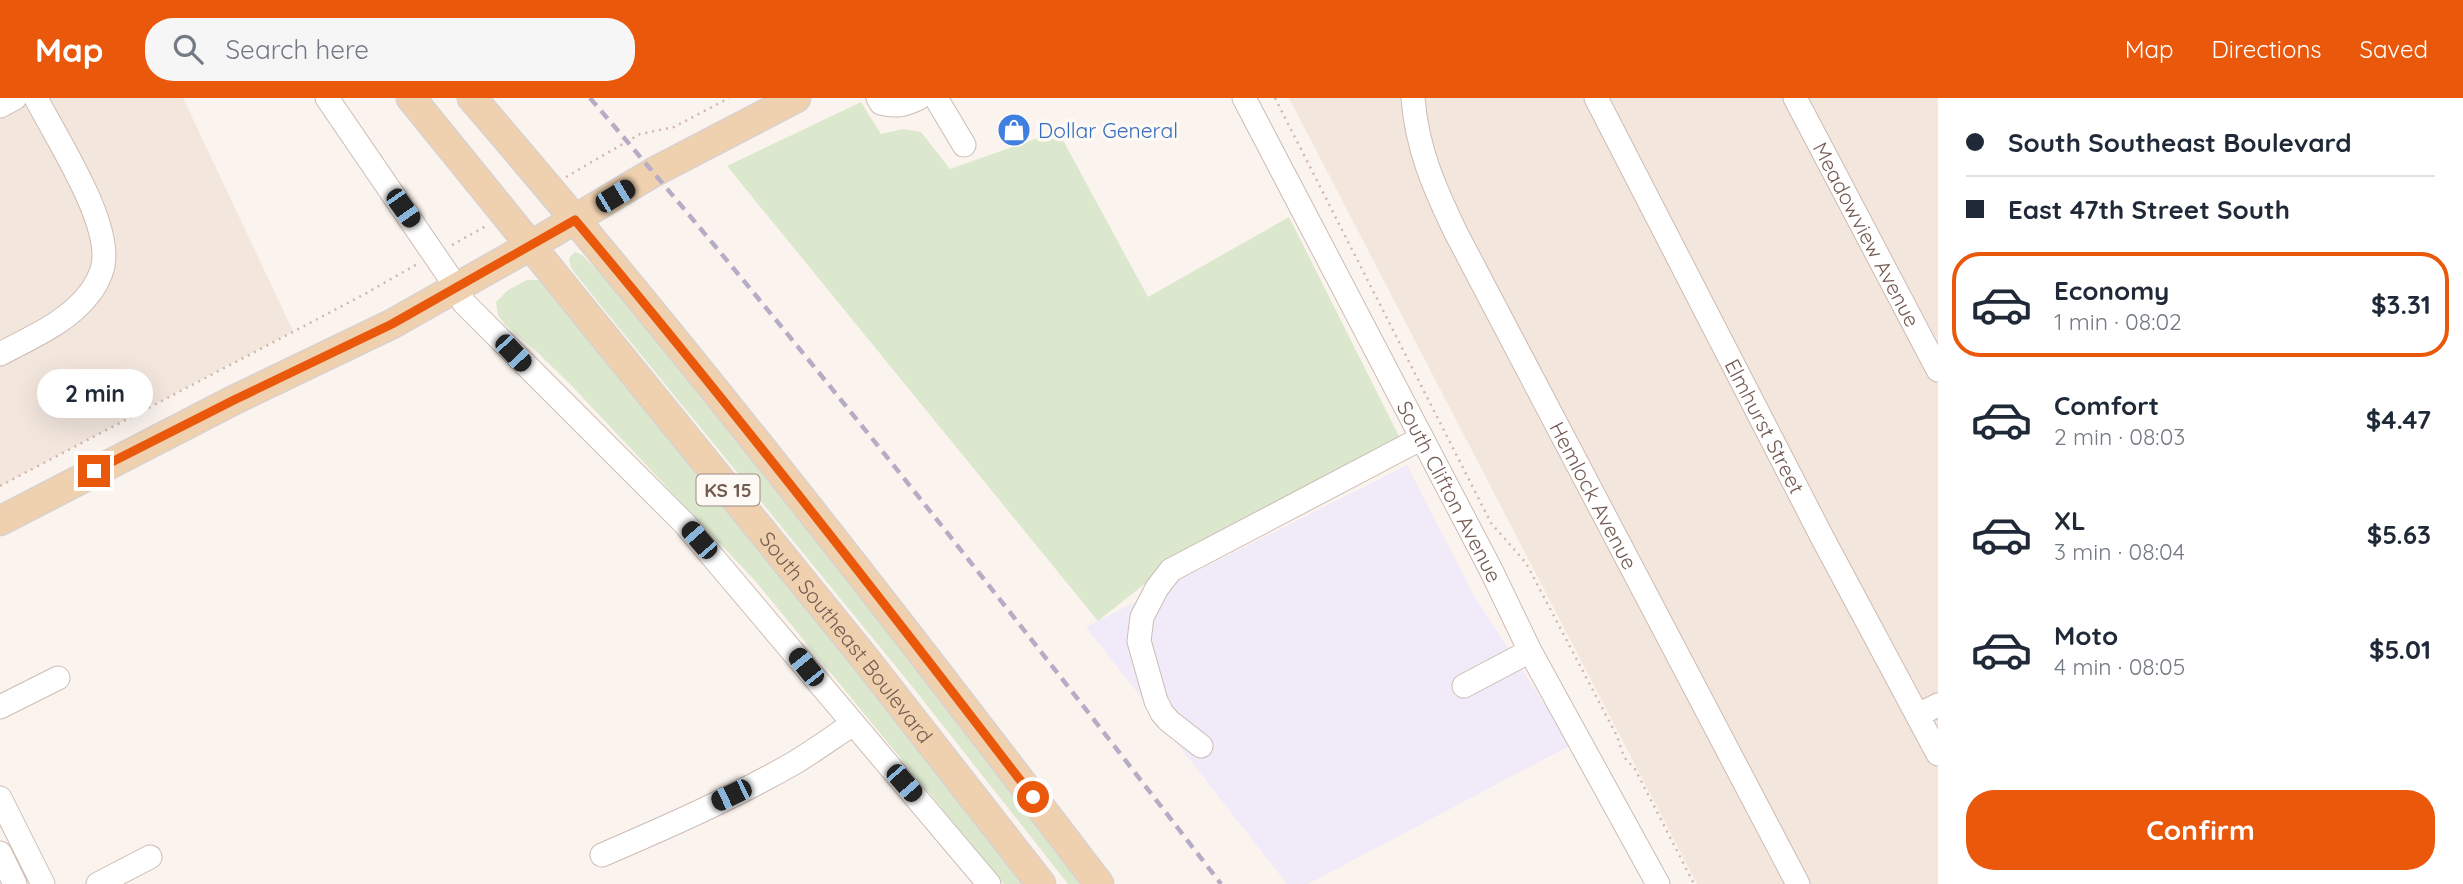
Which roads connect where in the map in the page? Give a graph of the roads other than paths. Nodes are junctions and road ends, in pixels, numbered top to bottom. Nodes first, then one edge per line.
1 (15, 98) edge
2 (36, 98) edge
3 (327, 98) edge
4 (411, 98) edge
5 (472, 98) edge
6 (796, 98) edge
7 (878, 98) edge
8 (919, 98) edge
9 (936, 98) edge
10 (1244, 98) edge
11 (1413, 98) edge
12 (1596, 98) edge
13 (1795, 98) edge
14 (0, 106) edge
15 (964, 145) dead end
16 (575, 220) junction
17 (530, 246) junction
18 (457, 288) junction
19 (0, 354) edge
20 (1938, 370) edge
21 (1422, 438) junction
22 (0, 521) edge
23 (1530, 651) junction
24 (58, 678) dead end
25 (1464, 686) dead end
26 (0, 708) edge
27 (1928, 710) edge
28 (853, 724) junction
29 (1201, 746) dead end
30 (1938, 754) edge
31 (0, 798) edge
32 (0, 853) edge
33 (602, 855) dead end
34 (150, 857) dead end
35 (16, 884) edge
36 (43, 884) edge
37 (98, 884) edge
38 (989, 884) edge
39 (1041, 884) edge
40 (1099, 884) edge
41 (1658, 884) edge
42 (1798, 884) edge

1 - 14 street
2 - 19 street
3 - 18 street
4 - 17 main road, South Southeast Boulevard / KS 15
5 - 16 main road, KS 15
6 - 16 main road
7 - 8 street
9 - 15 street
10 - 21 street, South Clifton Avenue
11 - 42 street, Hemlock Avenue
12 - 27 street, Elmhurst Street
13 - 20 street, Meadowview Avenue
16 - 17 main road
16 - 40 main road, KS 15
17 - 18 main road
17 - 39 main road, South Southeast Boulevard / KS 15
18 - 22 main road
18 - 28 street
21 - 23 street, South Clifton Avenue
21 - 29 street
23 - 25 street
23 - 41 street, South Clifton Avenue
24 - 26 street
27 - 30 street, Elmhurst Street
28 - 33 street
28 - 38 street
31 - 36 street
32 - 35 street
34 - 37 street

